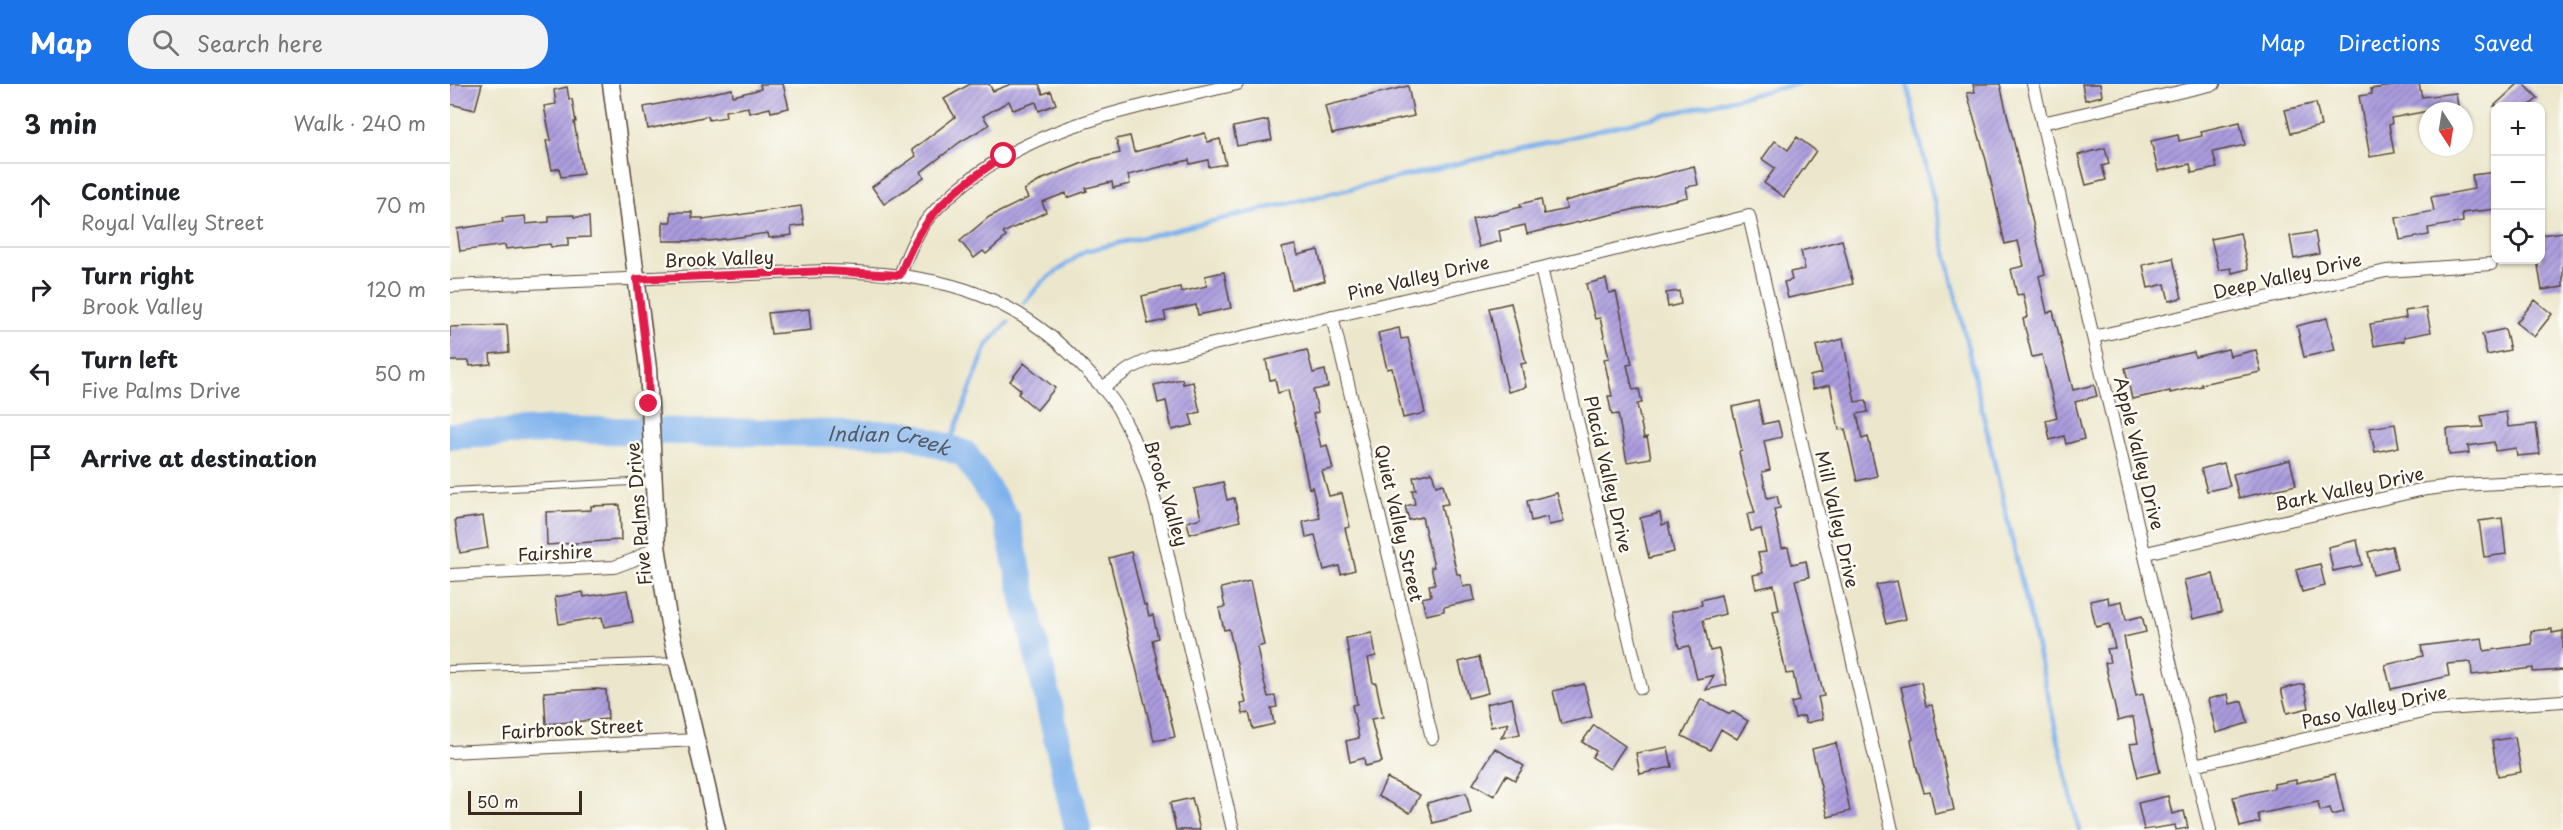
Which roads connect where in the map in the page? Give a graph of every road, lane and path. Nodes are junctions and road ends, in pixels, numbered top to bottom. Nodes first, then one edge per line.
1 (611, 84) edge
2 (1237, 84) edge
3 (2033, 84) edge
4 (2214, 84) edge
5 (2043, 123) junction
6 (1749, 216) joint
7 (2491, 264) dead end
8 (1541, 268) junction
9 (900, 275) junction
10 (637, 279) junction
11 (450, 286) edge
12 (1332, 316) junction
13 (2093, 337) junction
14 (1102, 388) junction
15 (2563, 480) edge
16 (653, 481) junction
17 (450, 491) edge
18 (657, 546) junction
19 (2146, 552) junction
20 (450, 574) edge
21 (678, 661) junction
22 (450, 669) edge
23 (1641, 688) dead end
24 (2563, 700) edge
25 (1432, 738) dead end
26 (696, 740) junction
27 (450, 752) edge
28 (2194, 765) junction
29 (717, 830) edge
30 (1233, 830) edge
31 (1892, 830) edge
32 (2210, 830) edge

1 - 10 street, Five Palms Drive
2 - 9 street
3 - 5 street, Apple Valley Drive
4 - 5 street
5 - 13 street, Apple Valley Drive
6 - 8 street, Pine Valley Drive
6 - 31 street, Mill Valley Drive
7 - 13 street, Deep Valley Drive
8 - 12 street, Pine Valley Drive
8 - 23 street, Placid Valley Drive
9 - 10 street, Brook Valley
9 - 14 street, Brook Valley
10 - 11 street, Brook Valley
10 - 16 street, Five Palms Drive
12 - 14 street, Pine Valley Drive
12 - 25 street, Quiet Valley Street
13 - 19 street, Apple Valley Drive
14 - 30 street, Brook Valley
15 - 19 street, Bark Valley Drive
16 - 17 lane
16 - 18 street, Five Palms Drive
18 - 20 street, Fairshire
18 - 21 street, Five Palms Drive
19 - 28 street, Apple Valley Drive
21 - 22 lane
21 - 26 street, Five Palms Drive
24 - 28 street, Paso Valley Drive
26 - 27 street, Fairbrook Street
26 - 29 street, Five Palms Drive
28 - 32 street, Apple Valley Drive

